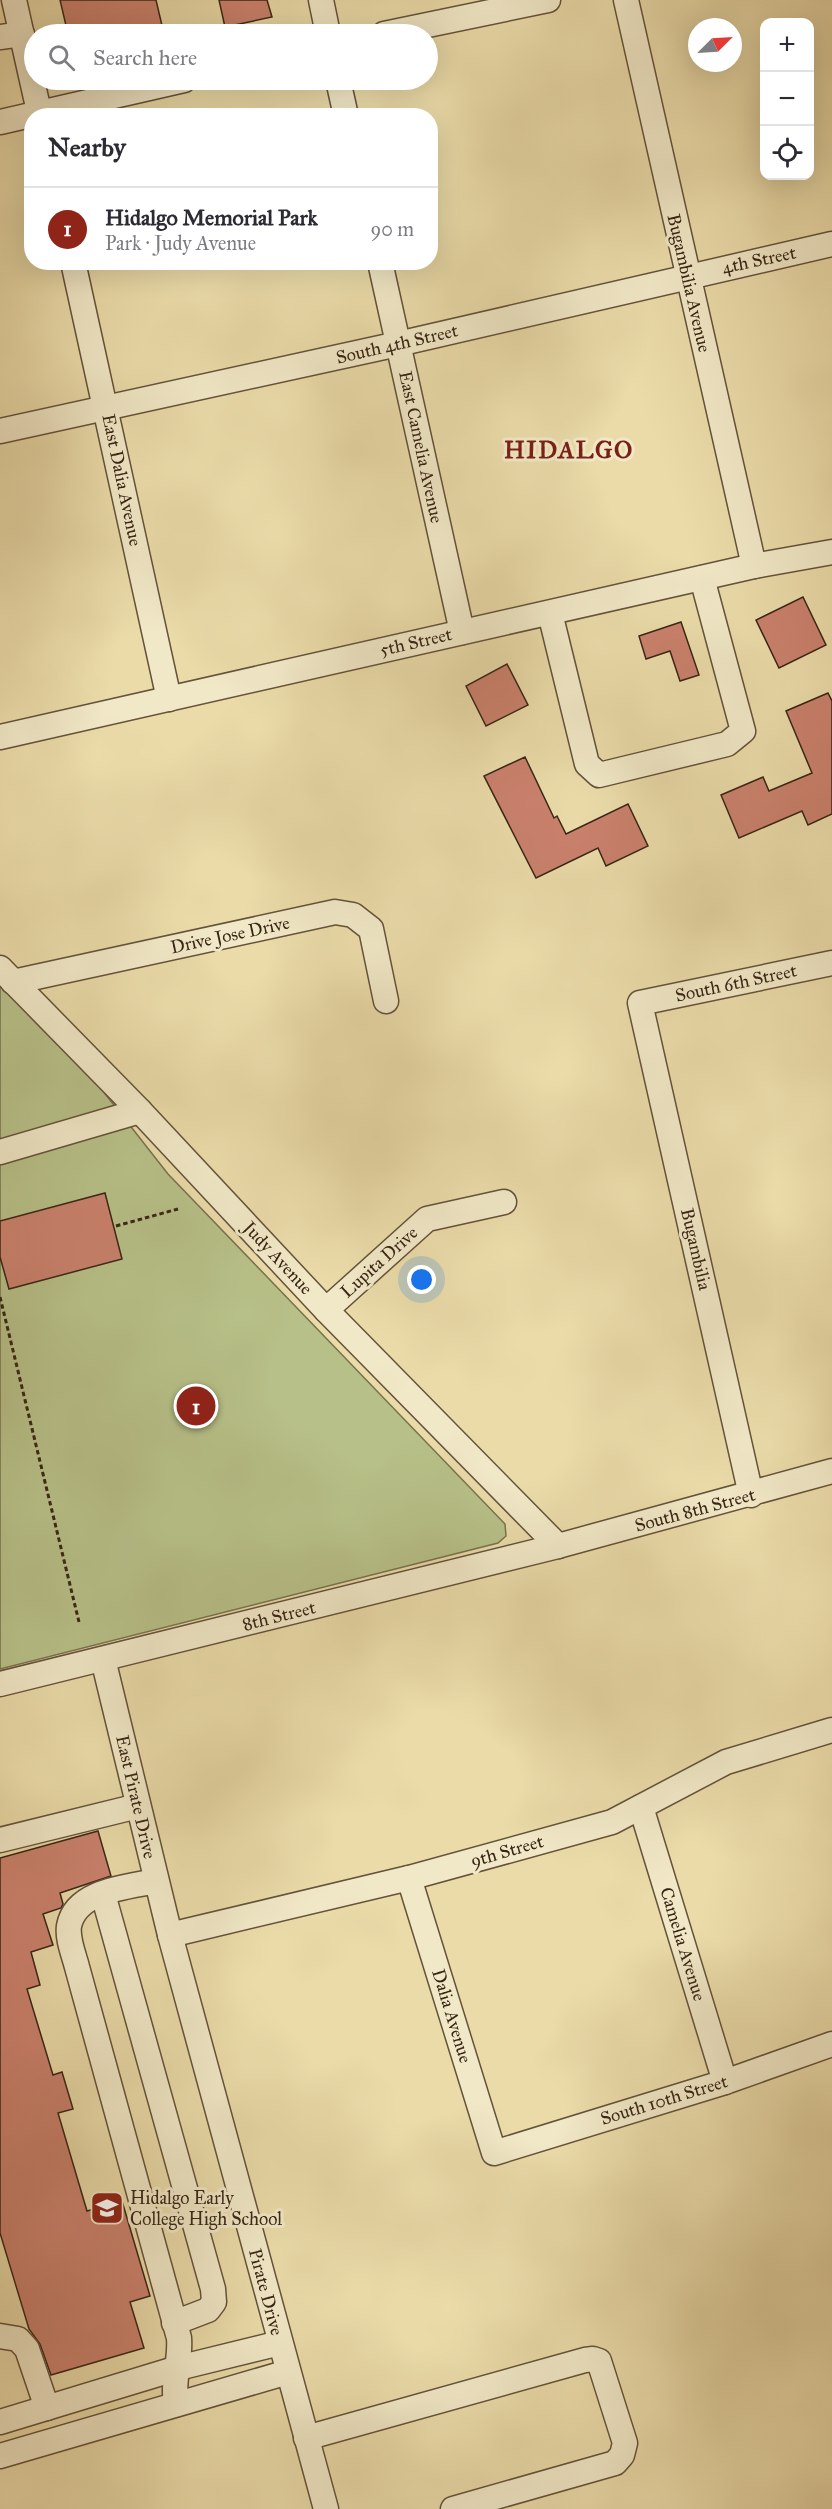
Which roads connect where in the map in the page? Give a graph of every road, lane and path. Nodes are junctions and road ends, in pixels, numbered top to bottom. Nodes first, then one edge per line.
1 (14, 0) edge
2 (321, 0) edge
3 (548, 0) edge
4 (626, 0) edge
5 (326, 24) edge
6 (432, 24) edge
7 (11, 35) edge
8 (24, 70) edge
9 (31, 90) edge
10 (141, 90) edge
11 (340, 90) edge
12 (38, 108) edge
13 (65, 108) edge
14 (344, 108) edge
15 (24, 117) edge
16 (0, 122) edge
17 (832, 244) edge
18 (75, 270) edge
19 (382, 270) edge
20 (687, 276) junction
21 (398, 344) junction
22 (106, 407) junction
23 (0, 431) edge
24 (832, 552) edge
25 (754, 566) junction
26 (702, 578) junction
27 (550, 613) junction
28 (462, 632) junction
29 (169, 699) junction
30 (0, 737) edge
31 (832, 963) edge
32 (7, 975) edge
33 (386, 1000) dead end
34 (640, 1003) joint
35 (140, 1111) junction
36 (0, 1152) edge
37 (504, 1202) dead end
38 (178, 1209) dead end
39 (116, 1226) dead end
40 (0, 1297) edge
41 (326, 1310) junction
42 (832, 1471) edge
43 (751, 1495) junction
44 (558, 1546) junction
45 (79, 1622) dead end
46 (103, 1659) junction
47 (0, 1684) edge
48 (832, 1730) edge
49 (138, 1806) junction
50 (641, 1807) junction
51 (0, 1840) edge
52 (410, 1878) junction
53 (156, 1881) junction
54 (103, 1894) junction
55 (170, 1935) junction
56 (832, 2044) edge
57 (725, 2082) junction
58 (494, 2153) joint
59 (174, 2323) junction
60 (0, 2336) edge
61 (280, 2343) junction
62 (178, 2368) junction
63 (288, 2372) junction
64 (176, 2404) junction
65 (47, 2408) junction
66 (0, 2422) edge
67 (306, 2438) junction
68 (0, 2456) edge
69 (326, 2509) edge
70 (453, 2509) edge

1 - 7 street
2 - 5 street
3 - 6 street
4 - 20 street, Bugambilia Avenue
7 - 8 street
9 - 12 street
10 - 13 street
11 - 14 street
15 - 16 street
17 - 20 street, 4th Street
18 - 22 street, East Dalia Avenue
19 - 21 street, East Camelia Avenue
20 - 21 street, South 4th Street
20 - 25 street, Bugambilia Avenue
21 - 22 street, South 4th Street
21 - 28 street, East Camelia Avenue
22 - 23 street
22 - 29 street, East Dalia Avenue
24 - 25 street, 5th Street
25 - 26 street, 5th Street
26 - 27 street, 5th Street
26 - 27 street
27 - 28 street, 5th Street
28 - 29 street, 5th Street
29 - 30 street, 5th Street
31 - 34 street, South 6th Street
32 - 33 street, Drive Jose Drive
32 - 35 street, Judy Avenue
34 - 43 street, Bugambilia
35 - 36 street
35 - 41 street, Judy Avenue
37 - 41 street, Lupita Drive
38 - 39 path
40 - 45 path
41 - 44 street, Judy Avenue
42 - 43 street, South 8th Street
43 - 44 street, South 8th Street
44 - 46 street, 8th Street
46 - 47 street, 8th Street
46 - 49 street, East Pirate Drive
48 - 50 street, 9th Street
49 - 51 street
49 - 53 street, East Pirate Drive
50 - 52 street, 9th Street
50 - 57 street, Camelia Avenue
52 - 55 street, 9th Street
52 - 58 street, Dalia Avenue
53 - 54 street
53 - 55 street, East Pirate Drive
54 - 59 street
54 - 59 street
55 - 61 street, Pirate Drive
56 - 57 street, South 10th Street
57 - 58 street, South 10th Street
59 - 62 street
60 - 65 street
61 - 62 street
61 - 63 street, Pirate Drive
62 - 64 street
62 - 65 street
63 - 64 street
63 - 67 street, Pirate Drive
64 - 68 street
65 - 66 street
67 - 69 street, Pirate Drive
67 - 70 street

